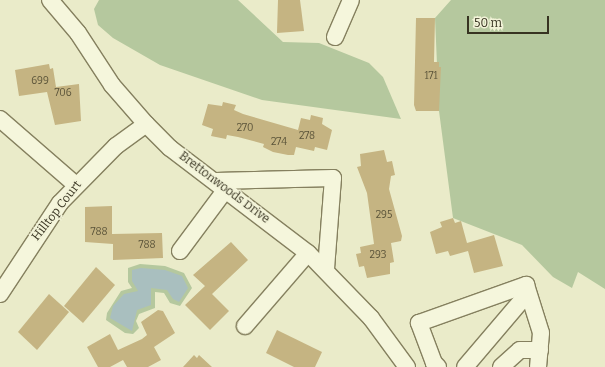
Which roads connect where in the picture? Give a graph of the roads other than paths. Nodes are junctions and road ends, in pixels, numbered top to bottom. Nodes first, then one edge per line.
1 (50, 0) edge
2 (351, 0) edge
3 (335, 37) dead end
4 (0, 119) edge
5 (146, 124) junction
6 (76, 185) junction
7 (221, 185) junction
8 (180, 251) dead end
9 (308, 253) junction
10 (326, 270) junction
11 (528, 293) junction
12 (0, 294) edge
13 (245, 326) dead end
14 (540, 350) junction
15 (434, 366) edge
16 (407, 367) edge
17 (465, 367) edge
18 (501, 367) edge
19 (538, 367) edge

1 - 5 street, Brettonwoods Drive
2 - 3 street
4 - 6 street
5 - 6 street, Hilltop Court
5 - 7 street, Brettonwoods Drive
6 - 12 street, Hilltop Court
7 - 8 street
7 - 9 street, Brettonwoods Drive
7 - 10 street
9 - 10 street, Brettonwoods Drive
9 - 13 street
10 - 16 street, Brettonwoods Drive
11 - 14 street
11 - 15 street
11 - 17 street
14 - 18 street
14 - 19 street

